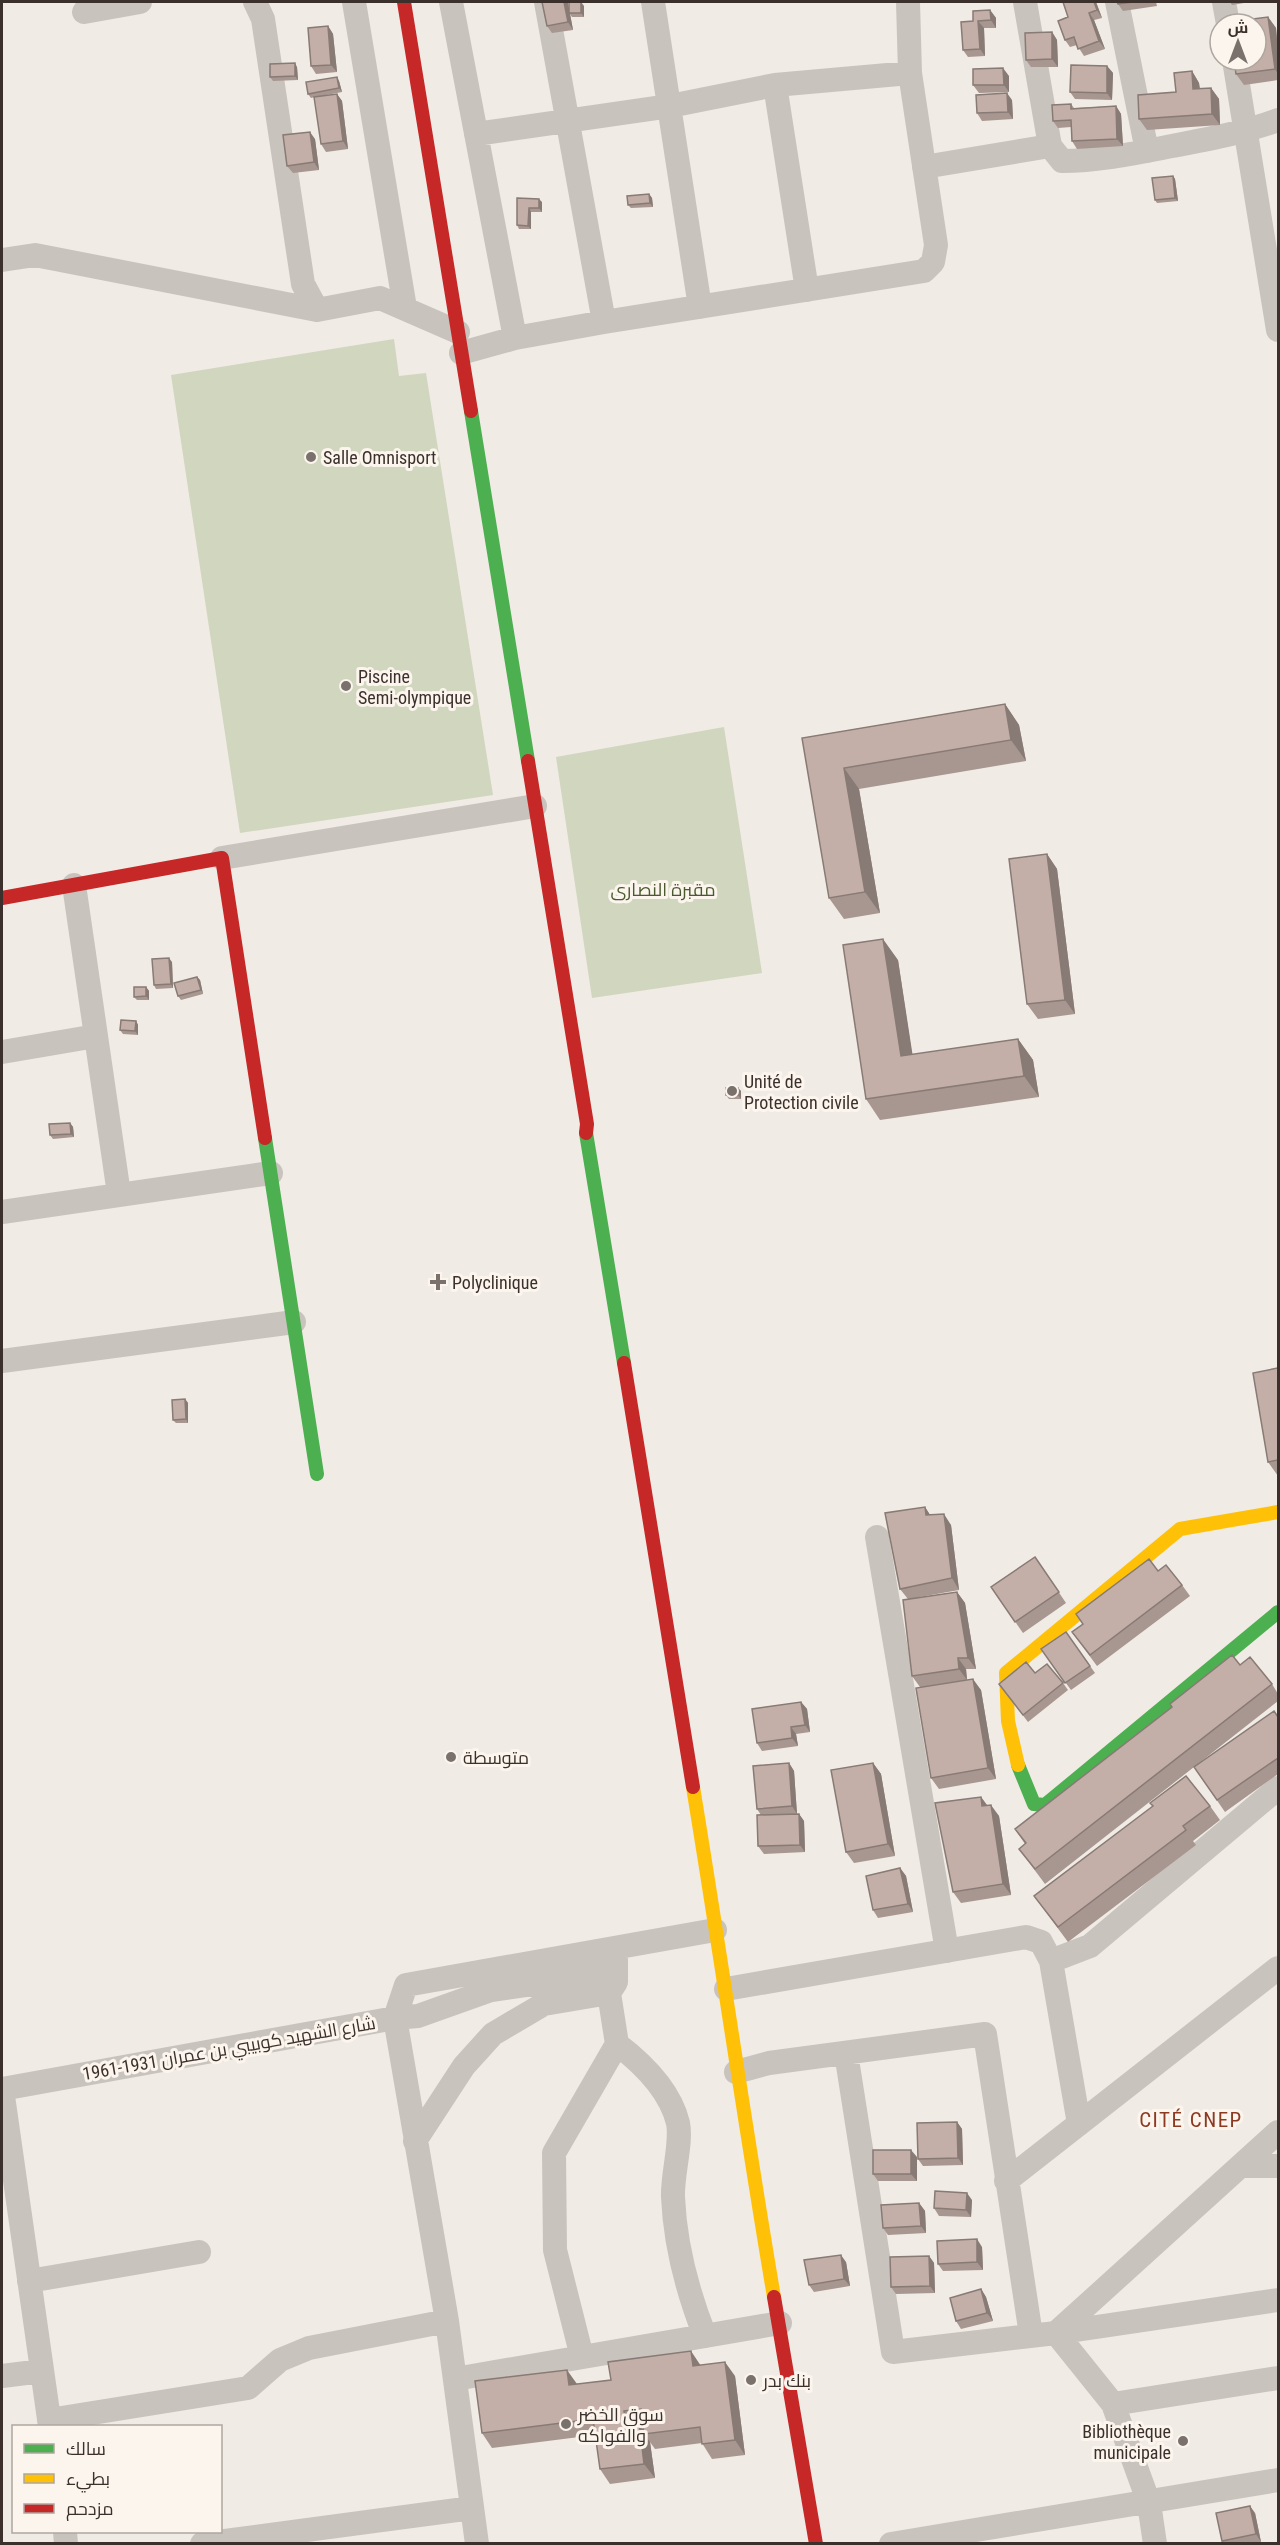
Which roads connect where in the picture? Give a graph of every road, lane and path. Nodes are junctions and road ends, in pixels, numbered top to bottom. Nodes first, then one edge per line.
1 (140, 2) edge
2 (255, 2) edge
3 (354, 2) edge
4 (404, 2) edge
5 (451, 2) edge
6 (546, 2) edge
7 (653, 2) edge
8 (908, 2) edge
9 (1026, 2) edge
10 (1117, 2) edge
11 (84, 12) dead end
12 (1236, 72) edge
13 (910, 73) junction
14 (774, 85) junction
15 (670, 106) junction
16 (1278, 120) edge
17 (568, 121) junction
18 (1246, 132) junction
19 (476, 134) junction
20 (1050, 146) junction
21 (1147, 151) junction
22 (924, 167) junction
23 (2, 260) edge
24 (807, 290) junction
25 (700, 307) junction
26 (405, 308) junction
27 (317, 310) junction
28 (604, 322) junction
29 (1278, 330) edge
30 (515, 338) junction
31 (459, 342) junction
32 (535, 806) junction
33 (222, 858) junction
34 (74, 885) junction
35 (2, 898) edge
36 (96, 1036) junction
37 (2, 1052) edge
38 (271, 1173) junction
39 (119, 1194) junction
40 (2, 1212) edge
41 (294, 1322) junction
42 (2, 1361) edge
43 (317, 1474) dead end
44 (1278, 1512) edge
45 (877, 1537) dead end
46 (1278, 1612) edge
47 (1278, 1788) edge
48 (715, 1930) junction
49 (617, 1946) junction
50 (947, 1951) junction
51 (1051, 1961) junction
52 (1278, 1968) edge
53 (613, 1982) junction
54 (726, 1989) junction
55 (395, 2018) junction
56 (617, 2044) junction
57 (846, 2053) junction
58 (736, 2072) junction
59 (2, 2089) edge
60 (1079, 2124) junction
61 (1278, 2133) edge
62 (415, 2141) junction
63 (1242, 2166) junction
64 (1278, 2166) edge
65 (1006, 2181) junction
66 (199, 2252) dead end
67 (29, 2281) junction
68 (1278, 2300) edge
69 (447, 2320) junction
70 (780, 2323) junction
71 (1056, 2333) junction
72 (1030, 2335) junction
73 (705, 2336) junction
74 (582, 2357) junction
75 (42, 2371) junction
76 (2, 2376) edge
77 (1278, 2378) edge
78 (455, 2379) junction
79 (1113, 2404) junction
80 (49, 2423) edge
81 (1278, 2480) edge
82 (1149, 2503) junction
83 (472, 2508) junction
84 (202, 2544) edge
85 (477, 2544) edge
86 (816, 2544) edge
87 (891, 2544) edge
88 (1155, 2544) edge

1 - 11 street
2 - 27 street
3 - 26 street
4 - 31 main road
5 - 19 street
6 - 17 street
7 - 15 street
8 - 13 street
9 - 20 street
10 - 21 street
12 - 18 street
13 - 14 street
13 - 22 street
14 - 15 street
14 - 24 street
15 - 17 street
15 - 25 street
16 - 18 street
17 - 19 street
17 - 28 street
18 - 21 street
18 - 29 street
19 - 30 street
20 - 21 street
20 - 22 street
22 - 24 street
23 - 27 street
24 - 25 street
25 - 28 street
26 - 27 street
26 - 31 street
28 - 30 street
30 - 31 street
31 - 32 main road
32 - 33 street
32 - 48 main road
33 - 34 main road
33 - 38 main road
34 - 35 main road
34 - 36 street
36 - 37 street
36 - 39 street
38 - 39 street
38 - 41 main road
39 - 40 street
41 - 42 street
41 - 43 main road
44 - 46 main road
45 - 50 street
47 - 51 street
48 - 49 street, شارع الشهيد كوبيبي بن عمران 1931-1961
48 - 54 main road
49 - 53 street
49 - 55 street, شارع الشهيد كوبيبي بن عمران 1931-1961
50 - 51 street
50 - 54 street
51 - 60 street
52 - 60 street
53 - 55 street
53 - 56 street
53 - 62 street
54 - 58 main road
55 - 59 street, شارع الشهيد كوبيبي بن عمران 1931-1961
55 - 62 street
56 - 73 street
56 - 74 street
57 - 58 street
57 - 65 street
57 - 72 street
58 - 70 main road
59 - 67 street
60 - 65 street
61 - 63 street
62 - 69 street
63 - 64 street
63 - 71 street
65 - 72 street
66 - 67 street
67 - 75 street
68 - 71 street
69 - 78 street
69 - 80 street
70 - 73 street
70 - 86 main road
71 - 72 street
71 - 79 street
73 - 74 street
74 - 78 street
75 - 76 street
75 - 80 street
77 - 79 street
78 - 83 street
79 - 82 street
81 - 82 street
82 - 87 street
82 - 88 street
83 - 84 street
83 - 85 street

